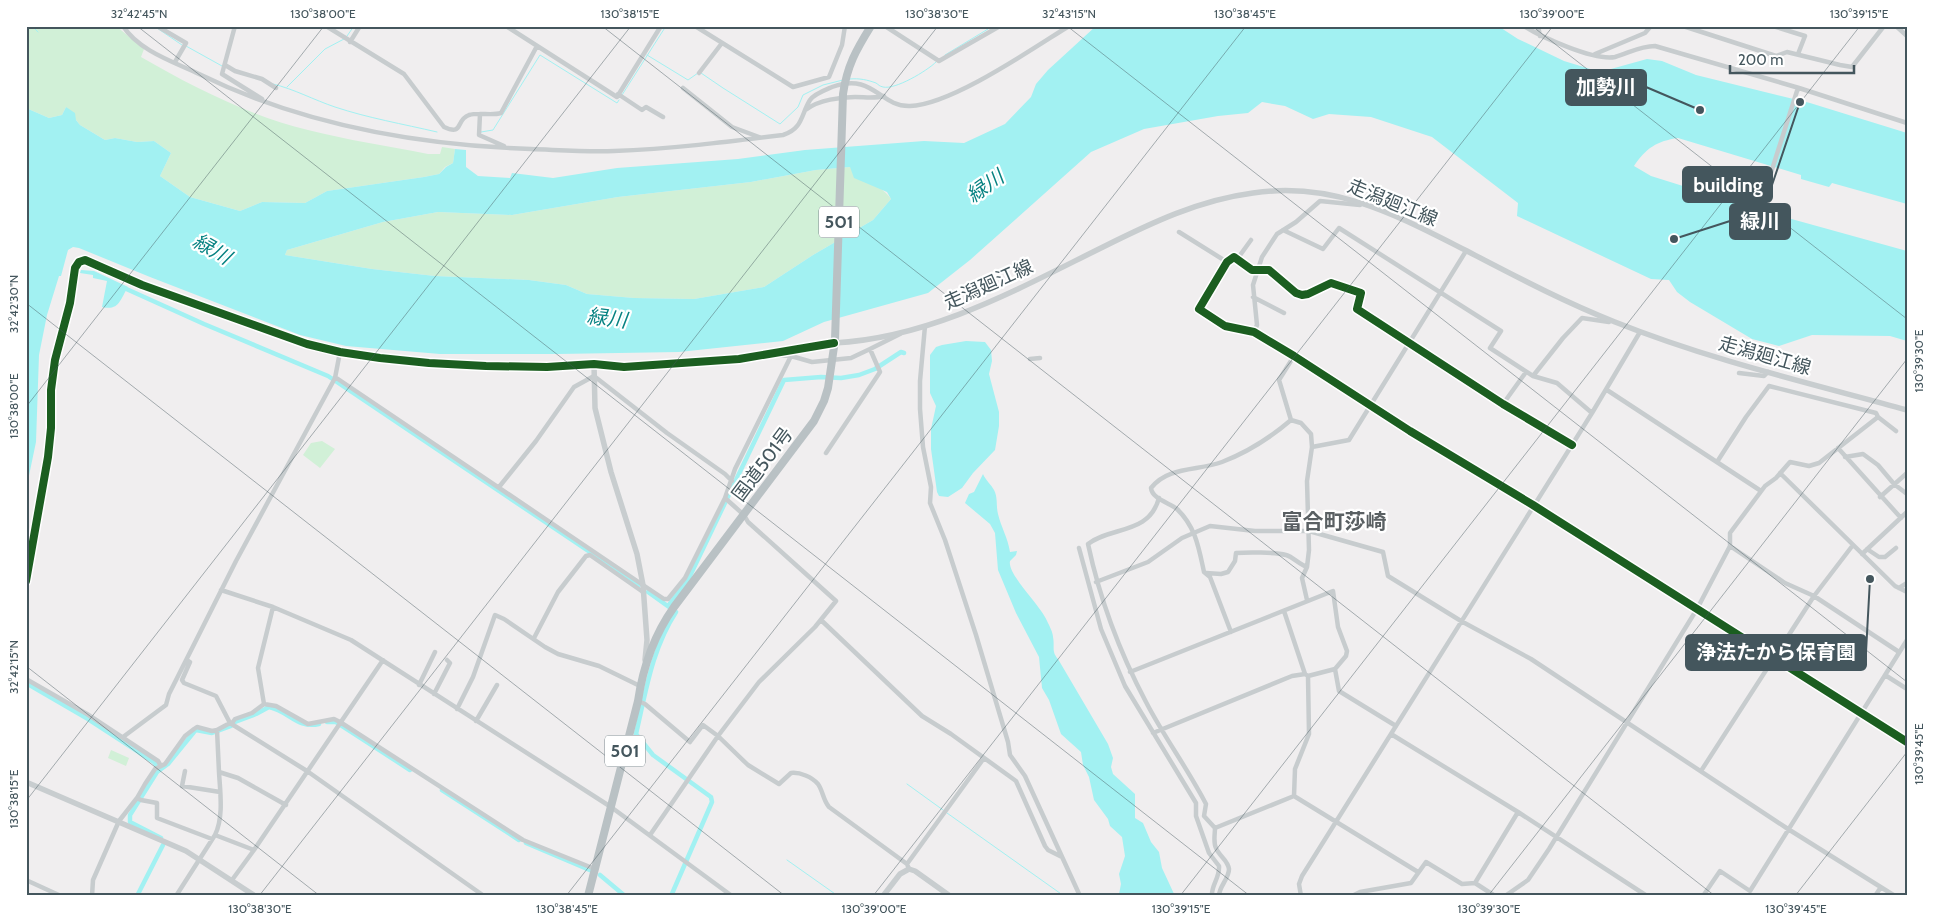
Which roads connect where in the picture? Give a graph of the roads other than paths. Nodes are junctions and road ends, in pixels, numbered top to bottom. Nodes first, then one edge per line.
1 (123, 26) edge
2 (157, 26) edge
3 (234, 26) edge
4 (326, 26) edge
5 (360, 26) edge
6 (506, 26) edge
7 (661, 26) edge
8 (695, 26) edge
9 (845, 26) edge
10 (885, 26) edge
11 (1000, 26) edge
12 (1069, 26) edge
13 (1524, 26) edge
14 (1538, 26) edge
15 (1683, 26) edge
16 (1773, 26) edge
17 (1884, 26) edge
18 (1896, 26) edge
19 (1648, 27) edge
20 (869, 29) edge
21 (1540, 36) junction
22 (1907, 36) edge
23 (350, 42) junction
24 (722, 43) junction
25 (538, 46) junction
26 (1594, 54) junction
27 (1798, 54) junction
28 (175, 62) junction
29 (224, 65) junction
30 (699, 73) dead end
31 (276, 88) dead end
32 (683, 88) dead end
33 (1798, 90) junction
34 (618, 94) junction
35 (884, 96) junction
36 (843, 98) junction
37 (272, 105) junction
38 (807, 109) junction
39 (480, 114) junction
40 (663, 117) dead end
41 (1907, 123) edge
42 (761, 138) junction
43 (508, 148) junction
44 (1769, 178) dead end
45 (1371, 206) junction
46 (1283, 230) junction
47 (1179, 232) dead end
48 (1251, 240) dead end
49 (1466, 251) junction
50 (1238, 258) junction
51 (1227, 262) junction
52 (1257, 271) junction
53 (1441, 292) junction
54 (1253, 297) junction
55 (1284, 313) dead end
56 (1616, 322) junction
57 (925, 326) junction
58 (912, 329) junction
59 (1254, 332) junction
60 (1640, 332) junction
61 (834, 342) junction
62 (1410, 343) junction
63 (870, 348) junction
64 (340, 352) junction
65 (768, 355) junction
66 (791, 356) junction
67 (1294, 356) junction
68 (1040, 358) dead end
69 (1030, 359) dead end
70 (594, 364) junction
71 (1526, 372) junction
72 (1768, 372) junction
73 (1739, 373) dead end
74 (594, 376) junction
75 (1533, 376) junction
76 (334, 379) junction
77 (1607, 390) junction
78 (1503, 404) junction
79 (1371, 406) junction
80 (1907, 410) edge
81 (1592, 413) junction
82 (1878, 417) junction
83 (1291, 420) junction
84 (1896, 432) dead end
85 (1572, 445) junction
86 (1312, 447) junction
87 (1838, 448) junction
88 (826, 453) dead end
89 (1845, 457) junction
90 (1717, 462) junction
91 (1780, 473) junction
92 (1907, 474) edge
93 (732, 481) junction
94 (1895, 484) junction
95 (499, 487) junction
96 (1761, 490) junction
97 (1907, 494) edge
98 (1880, 497) junction
99 (1159, 498) junction
100 (726, 499) junction
101 (1533, 505) junction
102 (1907, 512) edge
103 (744, 515) junction
104 (1901, 518) junction
105 (1308, 531) junction
106 (1195, 534) junction
107 (1853, 545) junction
108 (1730, 546) junction
109 (1079, 548) dead end
110 (1896, 548) dead end
111 (1867, 549) junction
112 (1862, 554) junction
113 (1307, 567) junction
114 (1204, 572) junction
115 (26, 581) edge
116 (1096, 582) junction
117 (1907, 583) edge
118 (643, 588) junction
119 (1899, 588) junction
120 (221, 590) junction
121 (1907, 592) edge
122 (1814, 596) junction
123 (1307, 600) junction
124 (273, 607) junction
125 (1697, 609) junction
126 (1284, 611) junction
127 (821, 620) junction
128 (1461, 621) junction
129 (1231, 632) junction
130 (534, 638) junction
131 (1907, 640) edge
132 (435, 652) dead end
133 (1900, 652) junction
134 (1774, 658) junction
135 (187, 660) junction
136 (383, 660) junction
137 (447, 660) dead end
138 (644, 669) junction
139 (1335, 669) junction
140 (1130, 672) junction
141 (1306, 675) junction
142 (1885, 675) junction
143 (26, 679) edge
144 (419, 685) junction
145 (497, 685) dead end
146 (640, 686) junction
147 (1907, 689) edge
148 (434, 694) junction
149 (641, 702) junction
150 (264, 704) junction
151 (457, 708) junction
152 (1860, 713) junction
153 (476, 721) junction
154 (1627, 722) junction
155 (231, 723) junction
156 (339, 723) junction
157 (1396, 726) junction
158 (1162, 730) junction
159 (217, 731) junction
160 (1153, 733) junction
161 (1391, 734) junction
162 (718, 736) junction
163 (123, 738) junction
164 (1907, 742) edge
165 (984, 758) junction
166 (159, 767) junction
167 (307, 771) junction
168 (1701, 771) junction
169 (219, 772) junction
170 (186, 774) dead end
171 (26, 782) edge
172 (220, 792) junction
173 (1294, 796) junction
174 (139, 799) junction
175 (286, 805) junction
176 (610, 808) junction
177 (1518, 812) junction
178 (119, 821) junction
179 (1336, 822) junction
180 (1215, 828) junction
181 (1788, 829) junction
182 (650, 835) junction
183 (1556, 836) junction
184 (214, 837) junction
185 (254, 850) junction
186 (1062, 857) junction
187 (200, 859) junction
188 (908, 867) junction
189 (595, 869) junction
190 (1418, 872) junction
191 (26, 880) edge
192 (232, 880) junction
193 (1475, 883) junction
194 (1881, 887) junction
195 (61, 896) edge
196 (92, 896) edge
197 (176, 896) edge
198 (255, 896) edge
199 (484, 896) edge
200 (588, 896) edge
201 (732, 896) edge
202 (883, 896) edge
203 (950, 896) edge
204 (1080, 896) edge
205 (1212, 896) edge
206 (1219, 896) edge
207 (1301, 896) edge
208 (1352, 896) edge
209 (1495, 896) edge
210 (1505, 896) edge
211 (1647, 896) edge
212 (1703, 896) edge
213 (1875, 896) edge
214 (1895, 896) edge

1 - 28 street
2 - 28 street
3 - 29 street
4 - 23 street
5 - 23 street
6 - 25 street
7 - 34 street
8 - 24 street
9 - 24 street
10 - 11 street
12 - 35 street
13 - 21 street
14 - 21 street
15 - 27 street
16 - 27 street
17 - 27 street
18 - 22 street
19 - 26 street
20 - 36 highway, 国道501号 / 501
21 - 26 street
23 - 39 street
24 - 30 street
25 - 34 street
25 - 39 street
26 - 33 street
28 - 37 street
29 - 31 street
29 - 37 street
32 - 42 street
33 - 41 street
33 - 44 street
34 - 40 street
35 - 36 street
35 - 38 street
36 - 38 street
36 - 61 highway, 国道501号 / 501
37 - 43 street
38 - 42 street
39 - 43 street
42 - 43 street
45 - 46 street
45 - 49 main road, 走潟廻江線
45 - 57 main road, 走潟廻江線
46 - 52 street
46 - 53 street
47 - 51 street
48 - 50 street
49 - 53 street
49 - 56 main road, 走潟廻江線
50 - 51 street
50 - 52 street
51 - 59 street
52 - 54 street
52 - 62 street
53 - 62 street
53 - 71 street
54 - 55 street
54 - 59 street
56 - 60 main road, 走潟廻江線
56 - 75 street
57 - 58 main road, 走潟廻江線
57 - 186 street
58 - 61 main road, 走潟廻江線
58 - 63 street
59 - 67 street
60 - 72 main road, 走潟廻江線
60 - 77 street
61 - 65 street
61 - 103 highway, 国道501号 / 501
62 - 78 street
62 - 79 street
63 - 66 street
63 - 88 street
64 - 70 street
64 - 76 street
64 - 115 street
65 - 66 street
65 - 70 street
66 - 93 street
67 - 79 street
67 - 83 street
68 - 69 street
70 - 74 main road
71 - 75 street
71 - 78 street
72 - 73 street
72 - 80 main road, 走潟廻江線
74 - 93 street
74 - 95 street
74 - 118 main road
75 - 81 street
76 - 95 street
76 - 120 street
77 - 81 street
77 - 90 street
78 - 85 street
79 - 86 street
79 - 101 street
81 - 85 street
82 - 84 street
82 - 87 street
82 - 90 street
83 - 86 street
83 - 99 street
85 - 101 street
86 - 105 street
87 - 89 street
87 - 91 street
89 - 94 street
89 - 98 street
90 - 96 street
91 - 96 street
91 - 107 street
92 - 94 street
93 - 100 street
94 - 97 street
94 - 98 street
95 - 118 street
96 - 108 street
98 - 104 street
99 - 106 street
99 - 116 street
100 - 103 street
100 - 118 street
101 - 125 main road
101 - 128 street
102 - 104 street
103 - 127 street
103 - 138 highway, 国道501号 / 501
104 - 111 street
105 - 106 street
105 - 113 street
105 - 128 street
106 - 114 street
106 - 116 street
107 - 112 street
107 - 122 street
108 - 122 street
108 - 125 street
109 - 160 street
110 - 111 street
111 - 112 street
112 - 119 street
113 - 114 street
113 - 123 street
114 - 129 street
116 - 140 street
117 - 119 street
118 - 130 street
118 - 138 main road
119 - 121 street
120 - 124 street
120 - 135 street
122 - 133 street
122 - 134 street
123 - 126 street
123 - 139 street
124 - 136 street
124 - 150 street
125 - 134 main road
125 - 154 street
126 - 129 street
126 - 141 street
127 - 162 street
127 - 165 street
128 - 154 street
128 - 157 street
129 - 140 street
130 - 146 street
130 - 151 street
131 - 133 street
132 - 144 street
133 - 142 street
134 - 152 main road
134 - 168 street
135 - 155 street
135 - 163 street
136 - 144 street
136 - 156 street
137 - 148 street
138 - 146 highway, 国道501号 / 501
139 - 141 street
139 - 157 street
140 - 158 street
141 - 158 street
141 - 173 street
142 - 147 street
142 - 152 street
143 - 163 street
144 - 148 street
145 - 153 street
146 - 149 highway, 国道501号 / 501
148 - 151 street
149 - 162 street
149 - 176 highway, 国道501号 / 501
150 - 155 street
150 - 156 street
151 - 153 street
152 - 164 main road
152 - 181 street
153 - 176 street
154 - 168 street
154 - 183 street
155 - 159 street
155 - 167 street
156 - 167 street
156 - 189 street
157 - 161 street
158 - 160 street
158 - 180 street
159 - 166 street
159 - 169 street
160 - 205 street
161 - 177 street
161 - 179 street
162 - 182 street
162 - 188 street
163 - 166 street
165 - 186 street
165 - 188 street
166 - 174 street
167 - 175 street
167 - 199 street
168 - 181 street
169 - 172 street
169 - 175 street
170 - 172 street
171 - 178 main road
172 - 184 street
173 - 179 street
173 - 180 street
174 - 178 street
174 - 184 street
175 - 185 street
176 - 182 street
176 - 189 highway, 国道501号 / 501
177 - 183 street
177 - 193 street
178 - 187 main road
178 - 196 street
179 - 190 street
179 - 207 street
180 - 206 street
181 - 194 street
181 - 212 street
182 - 201 street
183 - 210 street
183 - 211 street
184 - 185 street
184 - 187 street
185 - 192 street
186 - 204 street
187 - 192 main road
187 - 197 street
188 - 202 main road
188 - 203 main road
189 - 200 highway, 国道501号 / 501
190 - 193 street
190 - 208 street
191 - 195 street
192 - 198 main road
193 - 209 street
194 - 213 street
194 - 214 street

